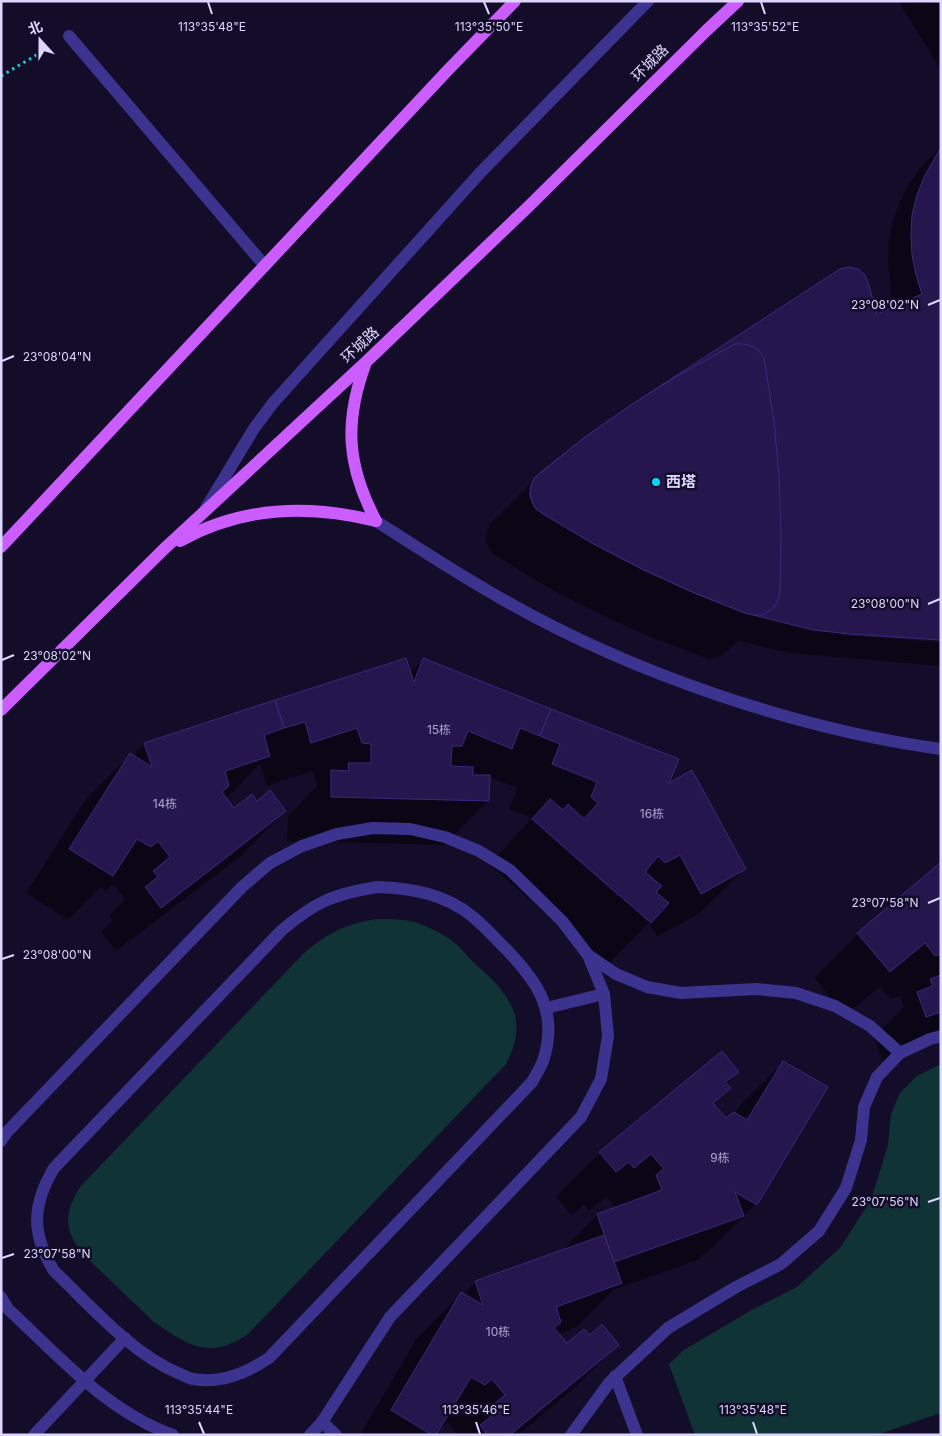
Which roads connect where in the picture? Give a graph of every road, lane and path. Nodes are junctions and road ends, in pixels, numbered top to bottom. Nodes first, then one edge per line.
1 (515, 1) edge
2 (648, 1) edge
3 (738, 1) edge
4 (69, 36) joint
5 (1, 76) edge
6 (265, 266) junction
7 (366, 362) junction
8 (202, 514) junction
9 (376, 521) junction
10 (1, 547) edge
11 (164, 549) junction
12 (1, 710) edge
13 (941, 749) edge
14 (588, 954) junction
15 (604, 994) junction
16 (546, 1008) junction
17 (941, 1036) edge
18 (900, 1053) junction
19 (1, 1141) edge
20 (1, 1298) edge
21 (125, 1338) junction
22 (615, 1376) junction
23 (85, 1381) junction
24 (322, 1422) junction
25 (34, 1435) edge
26 (173, 1435) edge
27 (310, 1435) edge
28 (336, 1435) edge
29 (571, 1435) edge
30 (637, 1435) edge

1 - 6 main road
2 - 8 street
3 - 7 main road, 环城路
4 - 5 path
4 - 6 street
6 - 10 main road
7 - 8 main road, 环城路
7 - 9 main road
8 - 11 main road, 环城路
9 - 11 main road
9 - 13 street
11 - 12 main road, 环城路
14 - 15 street
14 - 18 street
14 - 19 street
15 - 16 street
15 - 24 street
16 - 21 street
16 - 21 street
17 - 18 street
18 - 22 street
20 - 23 street
21 - 23 street
22 - 29 street
22 - 30 street
23 - 25 street
23 - 26 street
24 - 27 street
24 - 28 street

